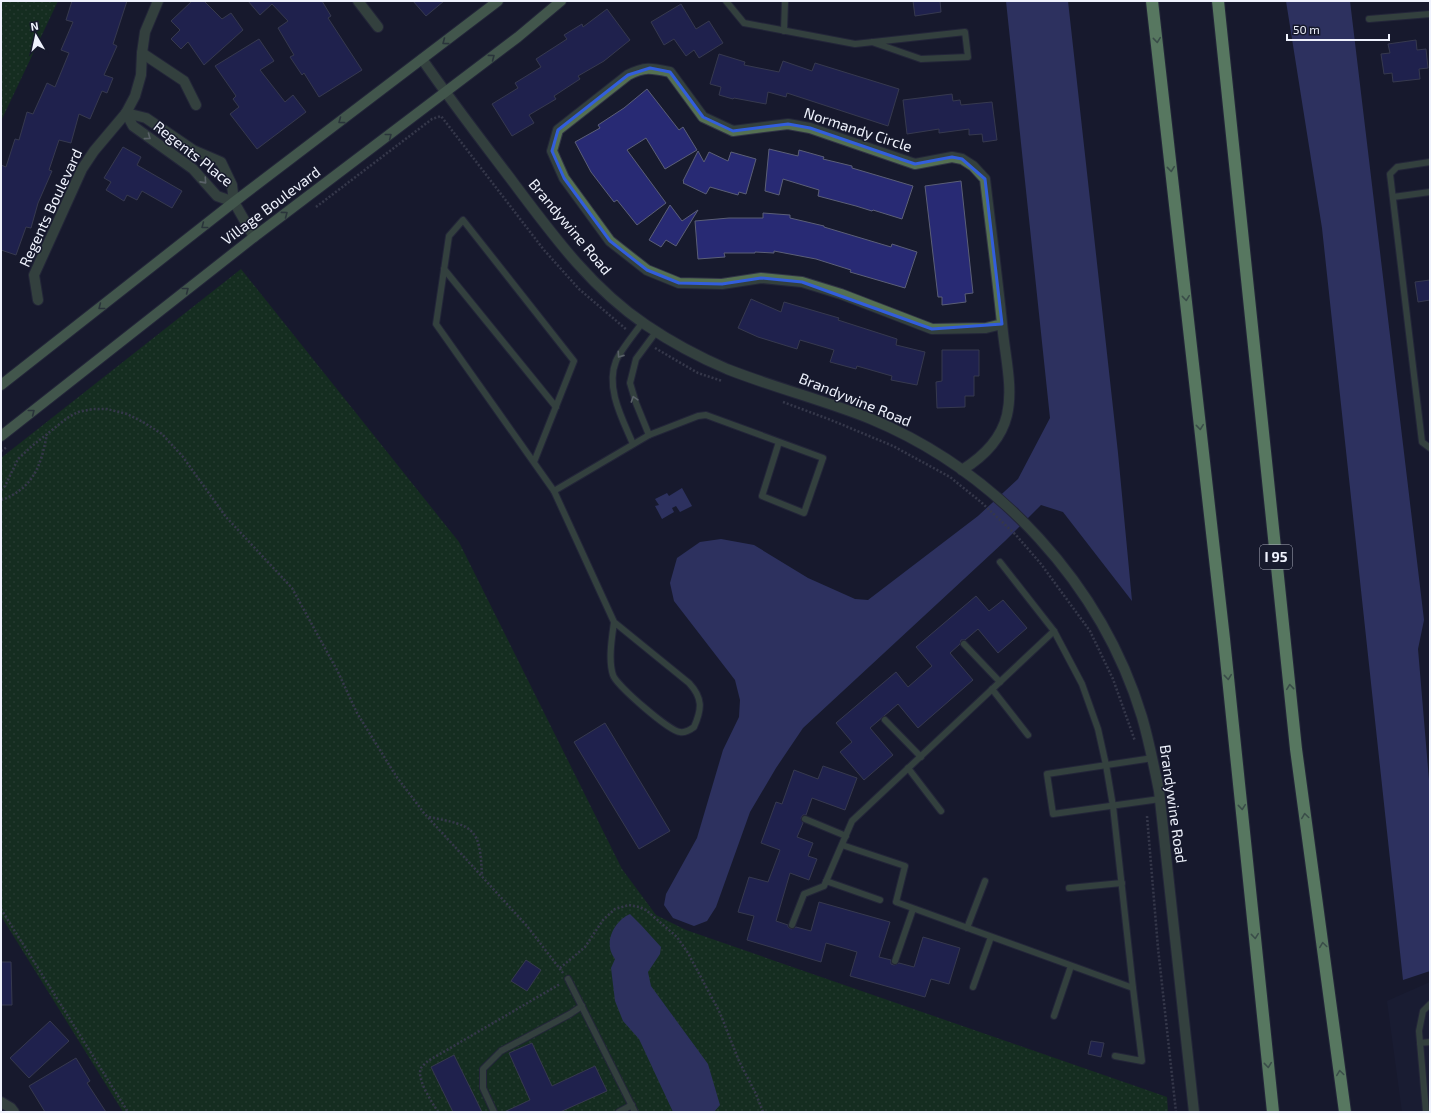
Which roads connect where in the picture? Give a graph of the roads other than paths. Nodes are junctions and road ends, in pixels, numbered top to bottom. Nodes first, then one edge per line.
1 (158, 1) edge
2 (358, 1) edge
3 (498, 1) edge
4 (561, 1) edge
5 (726, 1) edge
6 (785, 1) edge
7 (1152, 1) edge
8 (1218, 1) edge
9 (1430, 14) edge
10 (1369, 19) dead end
11 (378, 27) dead end
12 (784, 31) junction
13 (872, 42) junction
14 (142, 53) junction
15 (422, 59) junction
16 (445, 93) junction
17 (196, 105) dead end
18 (126, 113) junction
19 (1430, 162) edge
20 (1430, 192) edge
21 (1393, 197) junction
22 (234, 202) junction
23 (254, 237) junction
24 (444, 269) junction
25 (38, 300) dead end
26 (642, 323) junction
27 (1002, 324) junction
28 (656, 332) junction
29 (1, 385) edge
30 (556, 407) junction
31 (649, 434) junction
32 (1, 436) edge
33 (779, 442) junction
34 (633, 444) junction
35 (1430, 448) edge
36 (534, 462) junction
37 (962, 470) junction
38 (554, 491) junction
39 (1000, 562) dead end
40 (614, 622) junction
41 (1054, 631) junction
42 (964, 644) dead end
43 (1000, 682) junction
44 (992, 689) junction
45 (885, 720) dead end
46 (1028, 735) dead end
47 (921, 757) junction
48 (1153, 758) junction
49 (1106, 765) junction
50 (908, 768) junction
51 (1160, 799) junction
52 (1113, 806) junction
53 (941, 811) dead end
54 (805, 819) dead end
55 (846, 836) junction
56 (842, 845) junction
57 (826, 881) junction
58 (986, 881) dead end
59 (1122, 883) junction
60 (1069, 888) dead end
61 (880, 900) dead end
62 (913, 909) junction
63 (792, 925) dead end
64 (968, 928) junction
65 (990, 936) junction
66 (894, 961) dead end
67 (1071, 966) junction
68 (568, 979) road end
69 (973, 987) dead end
70 (1133, 988) junction
71 (1430, 1004) edge
72 (582, 1006) junction
73 (1054, 1016) dead end
74 (1430, 1042) edge
75 (1420, 1043) junction
76 (1115, 1056) dead end
77 (1, 1102) edge
78 (632, 1106) junction
79 (14, 1112) edge
80 (494, 1112) edge
81 (619, 1112) edge
82 (635, 1112) edge
83 (1194, 1112) edge
84 (1273, 1112) edge
85 (1345, 1112) edge
86 (1426, 1112) edge

1 - 14 street, Regents Boulevard
2 - 11 street
3 -> 15 street, Village Boulevard
16 -> 4 street, Village Boulevard
5 - 12 lane
6 - 12 lane
7 -> 84 highway
85 -> 8 highway, I 95
9 - 10 lane
12 - 13 lane
13 - 13 lane
14 - 17 street
14 - 18 street, Regents Boulevard
15 - 16 street, Brandywine Road
15 -> 22 street, Village Boulevard
23 -> 16 street, Village Boulevard
16 - 26 street, Brandywine Road
18 -> 22 street, Regents Place
18 - 22 street, Regents Place
18 - 25 street, Regents Boulevard
19 - 21 lane
20 - 21 lane
21 - 35 lane
22 - 23 street, Regents Place
22 -> 29 street, Village Boulevard
32 -> 23 street, Village Boulevard
24 - 30 lane
24 - 30 lane
24 - 36 lane
26 - 28 street, Brandywine Road
26 -> 34 lane
27 - 27 street, Normandy Circle
27 - 37 street, Normandy Circle
31 -> 28 lane
28 - 37 street, Brandywine Road
30 - 36 lane
31 - 33 lane
31 - 34 lane
33 - 33 lane
34 - 38 lane
36 - 38 lane
37 - 48 street, Brandywine Road
38 - 40 lane
39 - 41 lane
40 - 40 lane
41 - 43 lane
41 - 49 lane
42 - 43 lane
43 - 44 lane
44 - 46 lane
44 - 47 lane
45 - 47 lane
47 - 50 lane
48 - 49 lane
48 - 51 street, Brandywine Road
49 - 52 lane
49 - 52 lane
50 - 53 lane
50 - 55 lane
51 - 52 lane
51 - 83 street, Brandywine Road
52 - 59 lane
54 - 55 lane
55 - 56 lane
56 - 57 lane
56 - 62 lane
57 - 61 lane
57 - 63 lane
58 - 64 lane
59 - 60 lane
59 - 70 lane
62 - 64 lane
62 - 66 lane
64 - 65 lane
65 - 67 lane
65 - 69 lane
67 - 70 lane
67 - 73 lane
68 - 72 lane
70 - 76 lane
71 - 75 lane
72 - 78 lane
72 - 80 lane
74 - 75 lane
75 - 86 lane
77 - 79 street
78 - 81 lane
78 - 82 lane

